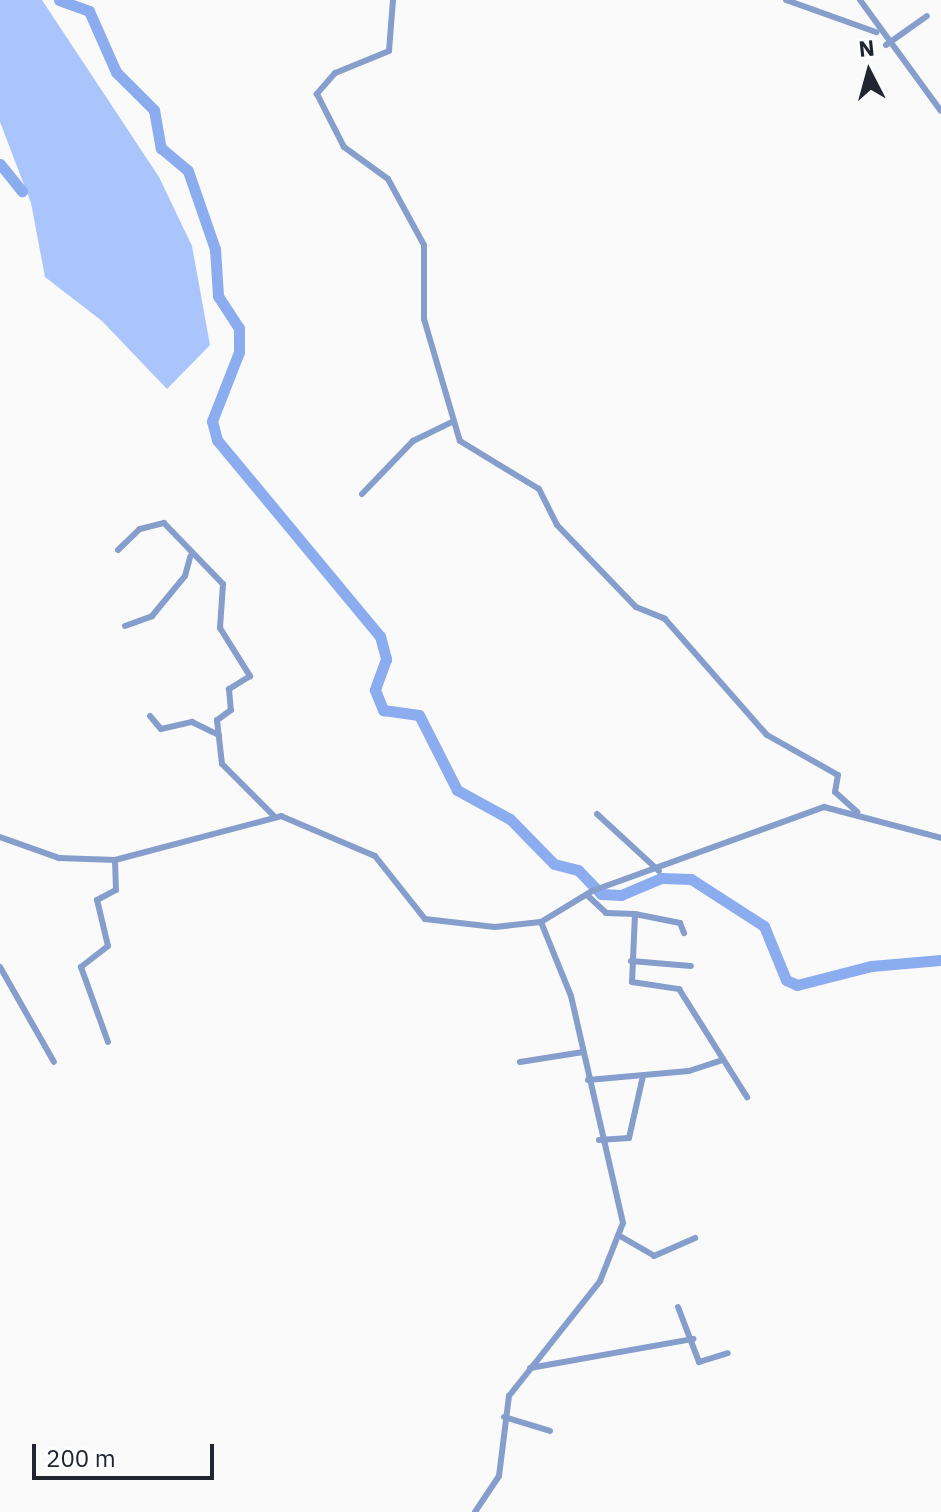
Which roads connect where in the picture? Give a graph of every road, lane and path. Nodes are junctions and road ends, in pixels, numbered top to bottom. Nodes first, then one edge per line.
1 (393, 0) edge
2 (786, 0) edge
3 (860, 0) edge
4 (927, 16) dead end
5 (876, 32) junction
6 (886, 45) junction
7 (941, 111) edge
8 (452, 422) junction
9 (362, 494) dead end
10 (118, 550) dead end
11 (190, 557) junction
12 (125, 626) dead end
13 (150, 716) dead end
14 (219, 735) junction
15 (857, 812) junction
16 (597, 814) dead end
17 (274, 816) junction
18 (0, 837) edge
19 (941, 838) edge
20 (115, 860) junction
21 (659, 871) junction
22 (589, 893) junction
23 (635, 914) junction
24 (541, 922) junction
25 (684, 933) dead end
26 (631, 961) junction
27 (691, 966) dead end
28 (0, 967) edge
29 (108, 1042) dead end
30 (583, 1052) junction
31 (722, 1060) junction
32 (54, 1062) dead end
33 (520, 1062) dead end
34 (643, 1076) junction
35 (588, 1080) junction
36 (747, 1097) dead end
37 (599, 1140) junction
38 (620, 1236) junction
39 (695, 1238) dead end
40 (678, 1307) dead end
41 (693, 1339) junction
42 (728, 1353) dead end
43 (530, 1368) junction
44 (504, 1417) junction
45 (550, 1431) dead end
46 (475, 1512) edge

1 - 8 street
2 - 5 street
3 - 5 street
4 - 6 street
5 - 6 street
6 - 7 street
8 - 9 street
8 - 15 street
10 - 11 street
11 - 12 street
11 - 14 street
13 - 14 street
14 - 17 street
15 - 19 street
15 - 21 street
16 - 21 street
17 - 20 street
17 - 24 street
18 - 20 street
20 - 29 street
21 - 22 street
22 - 23 street
22 - 24 street
23 - 25 street
23 - 26 street
24 - 30 street
26 - 27 street
26 - 31 street
28 - 32 street
30 - 33 street
30 - 35 street
31 - 34 street
31 - 36 street
34 - 35 street
34 - 37 street
35 - 37 street
37 - 38 street
38 - 39 street
38 - 43 street
40 - 41 street
41 - 42 street
41 - 43 street
43 - 44 street
44 - 45 street
44 - 46 street

